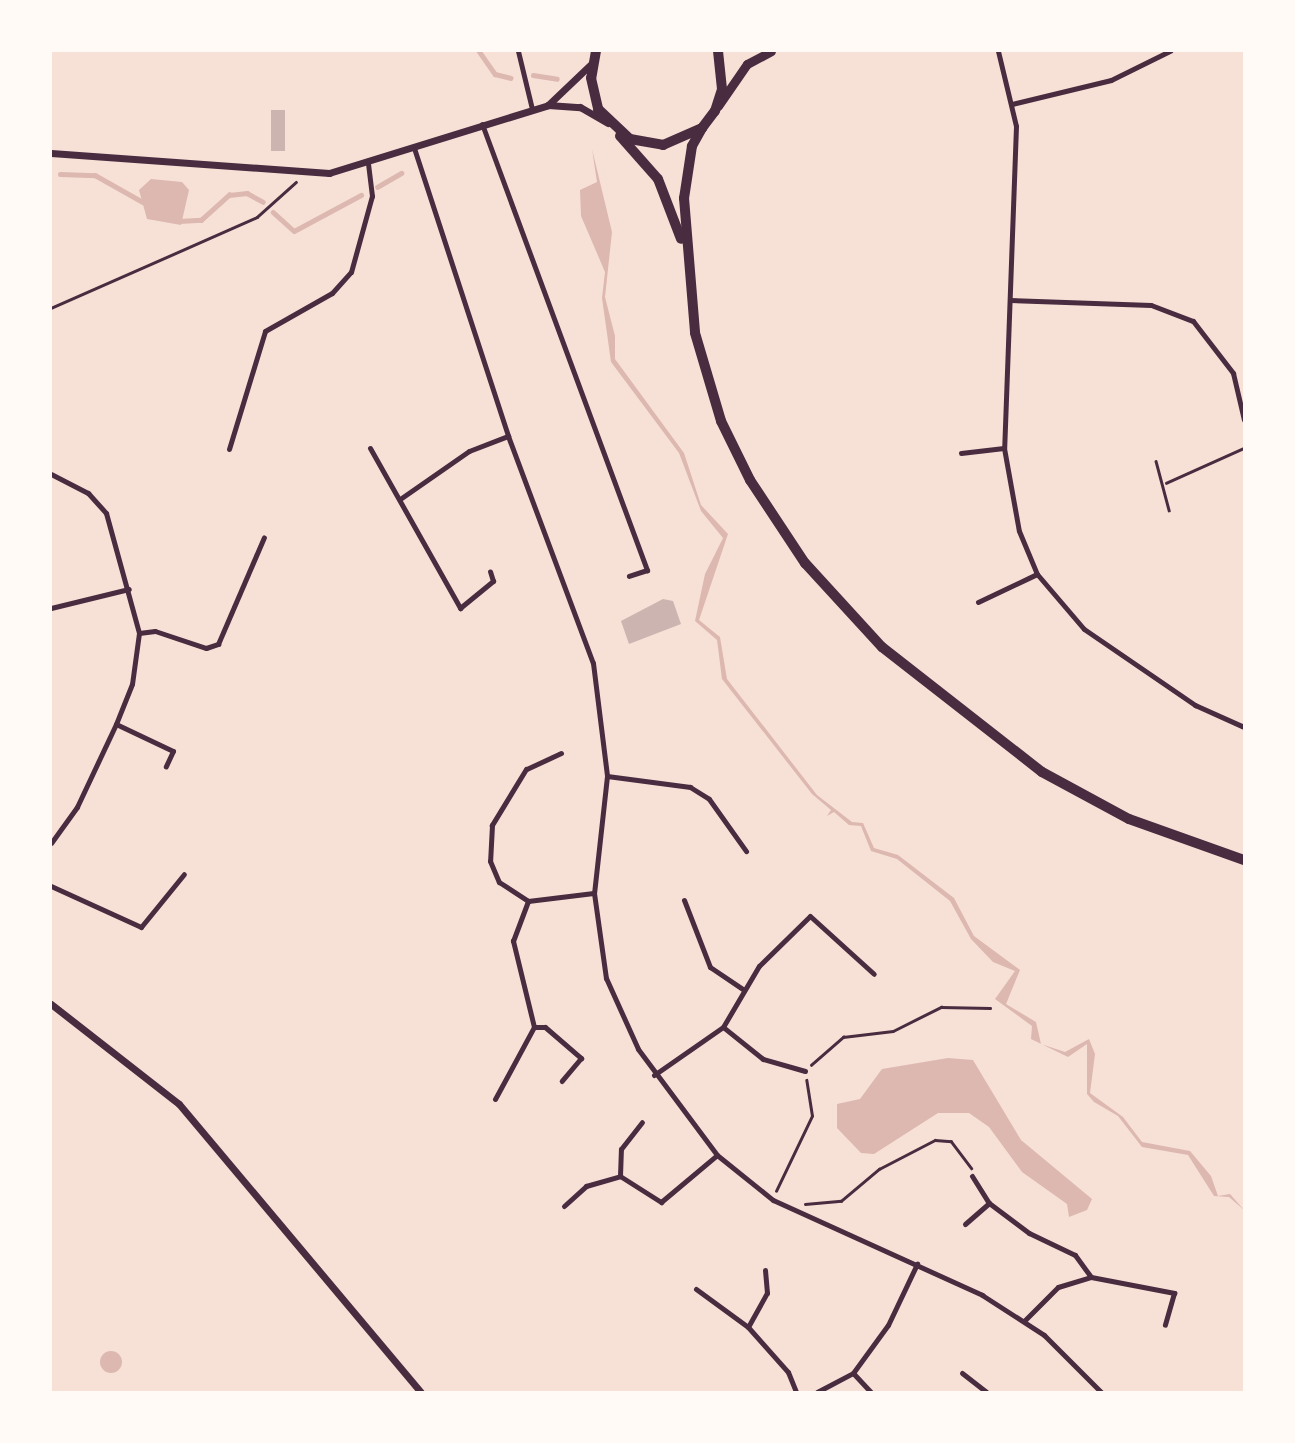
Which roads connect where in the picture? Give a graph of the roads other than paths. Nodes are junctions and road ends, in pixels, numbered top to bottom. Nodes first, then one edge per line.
1 (518, 51) edge
2 (596, 51) edge
3 (718, 51) edge
4 (771, 51) edge
5 (998, 51) edge
6 (1170, 51) edge
7 (590, 65) junction
8 (1012, 104) junction
9 (548, 105) junction
10 (532, 110) junction
11 (715, 111) junction
12 (482, 124) junction
13 (611, 125) junction
14 (702, 128) junction
15 (414, 148) junction
16 (51, 152) edge
17 (368, 164) junction
18 (683, 246) junction
19 (1010, 300) junction
20 (1244, 420) edge
21 (508, 436) junction
22 (370, 448) dead end
23 (1004, 448) junction
24 (1244, 448) edge
25 (229, 449) dead end
26 (961, 453) dead end
27 (1156, 461) dead end
28 (51, 474) edge
29 (1166, 482) junction
30 (400, 499) junction
31 (1170, 510) dead end
32 (264, 537) dead end
33 (490, 571) dead end
34 (1037, 574) junction
35 (629, 576) dead end
36 (129, 589) junction
37 (978, 602) dead end
38 (51, 608) edge
39 (138, 633) junction
40 (116, 724) junction
41 (1244, 727) edge
42 (561, 753) dead end
43 (166, 766) dead end
44 (607, 776) junction
45 (51, 844) edge
46 (746, 851) dead end
47 (1244, 860) edge
48 (184, 874) dead end
49 (51, 886) edge
50 (594, 893) junction
51 (684, 900) dead end
52 (528, 901) junction
53 (873, 974) dead end
54 (743, 989) junction
55 (51, 1004) edge
56 (534, 1027) junction
57 (723, 1027) junction
58 (805, 1071) road end
59 (654, 1074) junction
60 (562, 1081) dead end
61 (495, 1099) dead end
62 (642, 1122) dead end
63 (717, 1155) junction
64 (620, 1176) junction
65 (972, 1176) road end
66 (989, 1203) junction
67 (564, 1206) dead end
68 (965, 1224) dead end
69 (918, 1264) junction
70 (765, 1270) dead end
71 (1091, 1277) junction
72 (696, 1289) dead end
73 (1024, 1321) junction
74 (1165, 1325) dead end
75 (748, 1327) junction
76 (853, 1373) junction
77 (962, 1373) dead end
78 (421, 1392) edge
79 (796, 1392) edge
80 (817, 1392) edge
81 (871, 1392) edge
82 (986, 1392) edge
83 (1101, 1392) edge

1 - 10 street
2 - 7 highway
3 - 11 highway
4 - 11 main road
5 - 8 street
6 - 8 street
7 - 9 street
7 - 13 highway
8 - 19 street
9 - 10 street
9 - 13 street
10 - 12 street
11 - 14 highway
12 - 15 street
12 - 35 street
13 - 14 highway
13 - 18 highway
14 - 18 highway
15 - 17 street
15 - 21 street
16 - 17 street
17 - 25 street
18 - 47 highway
19 - 20 street
19 - 23 street
21 - 30 street
21 - 44 street
22 - 30 street
23 - 26 street
23 - 34 street
24 - 29 lane
27 - 29 lane
28 - 36 street
29 - 31 lane
30 - 33 street
32 - 39 street
34 - 37 street
34 - 41 street
36 - 38 street
36 - 39 street
39 - 40 street
40 - 43 street
40 - 45 street
42 - 52 street
44 - 46 street
44 - 50 street
48 - 49 street
50 - 52 street
50 - 59 street
51 - 54 street
52 - 56 street
53 - 54 street
54 - 57 street
55 - 78 street
56 - 60 street
56 - 61 street
57 - 58 street
57 - 59 street
59 - 63 street
62 - 64 street
63 - 64 street
63 - 69 street
64 - 67 street
65 - 66 street
66 - 68 street
66 - 71 street
69 - 73 street
69 - 76 street
70 - 75 street
71 - 73 street
71 - 74 street
72 - 75 street
73 - 83 street
75 - 79 street
76 - 80 street
76 - 81 street
77 - 82 street

